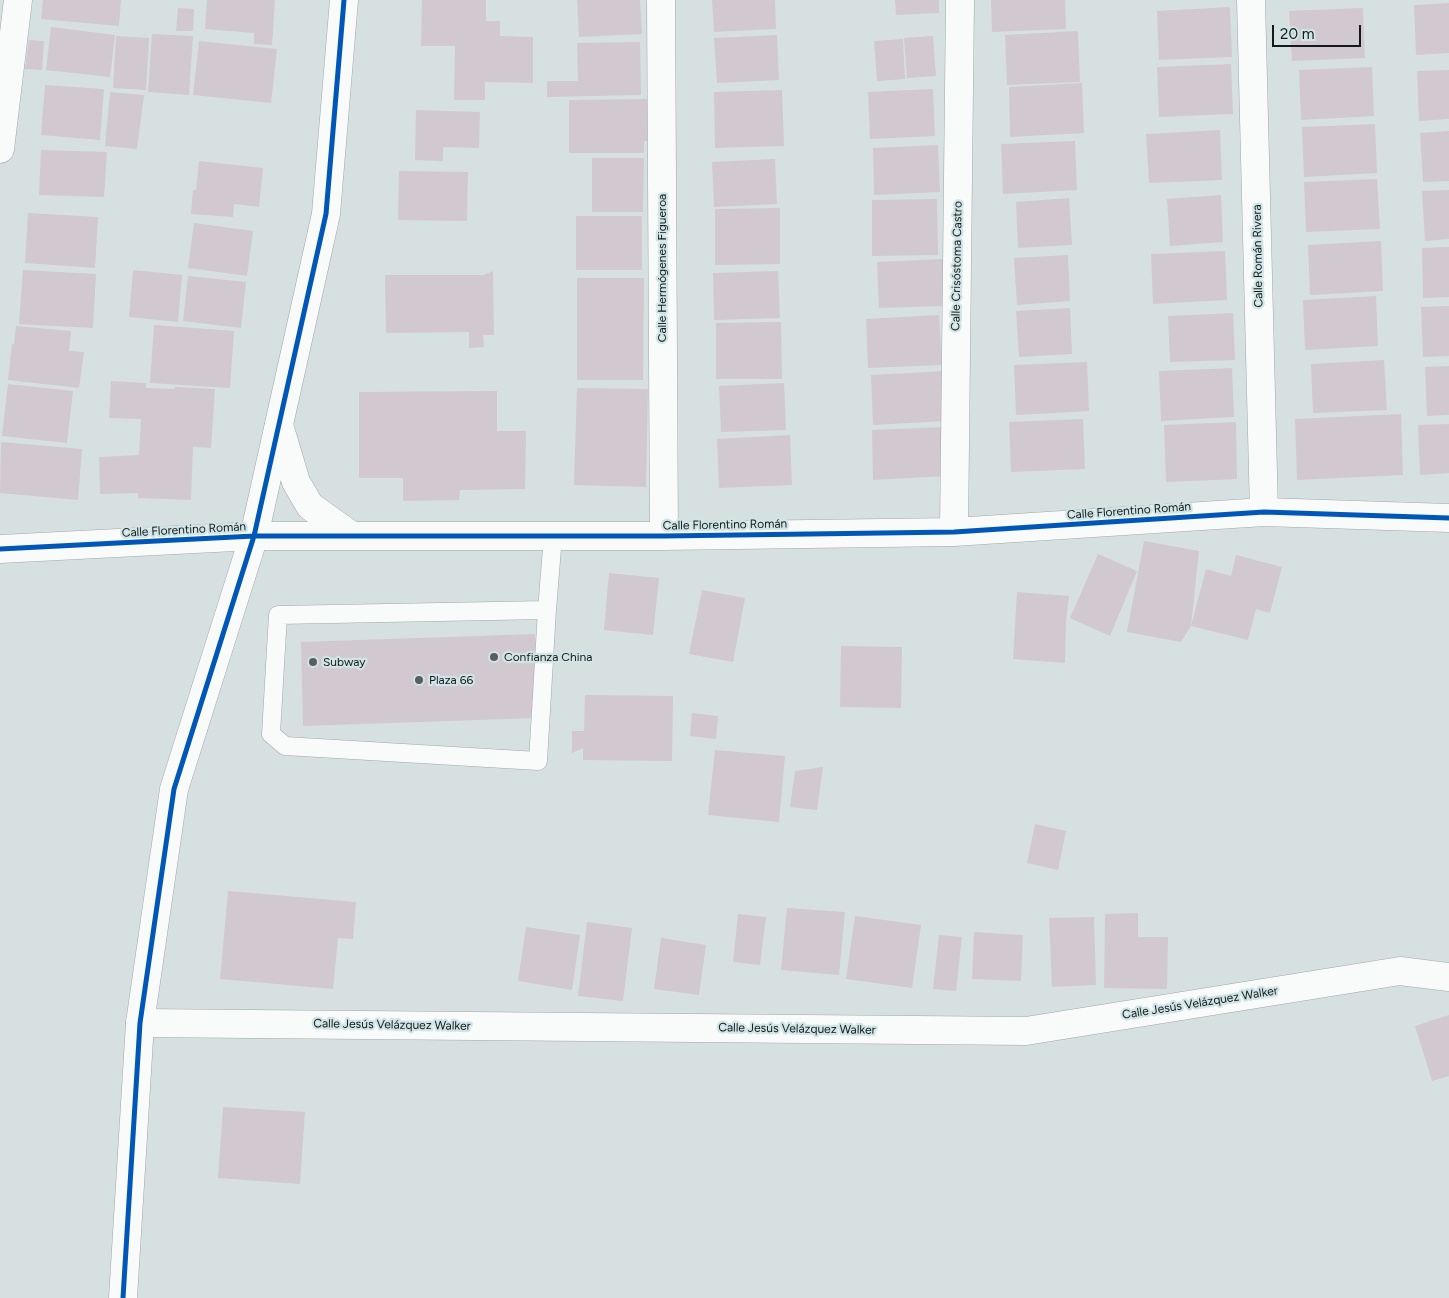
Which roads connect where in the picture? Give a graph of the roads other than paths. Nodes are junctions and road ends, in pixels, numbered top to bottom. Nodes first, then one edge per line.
1 (18, 0) edge
2 (344, 0) edge
3 (661, 0) edge
4 (960, 0) edge
5 (1251, 0) edge
6 (0, 149) edge
7 (279, 425) junction
8 (1264, 512) junction
9 (1449, 518) edge
10 (954, 532) junction
11 (254, 536) junction
12 (352, 536) junction
13 (553, 536) junction
14 (664, 536) junction
15 (0, 549) edge
16 (547, 610) junction
17 (1449, 977) edge
18 (140, 1023) junction
19 (123, 1298) edge

1 - 6 street
2 - 7 street
3 - 14 street, Calle Hermógenes Figueroa
4 - 10 street, Calle Crisóstoma Castro
5 - 8 street, Calle Román Rivera
7 - 11 street
7 - 12 street
8 - 9 street, Calle Florentino Román
8 - 10 street, Calle Florentino Román
10 - 14 street, Calle Florentino Román
11 - 12 street, Calle Florentino Román
11 - 15 street, Calle Florentino Román
11 - 18 street
12 - 13 street, Calle Florentino Román
13 - 14 street, Calle Florentino Román
13 - 16 lane
16 - 16 lane
17 - 18 street, Calle Jesús Velázquez Walker
18 - 19 street

